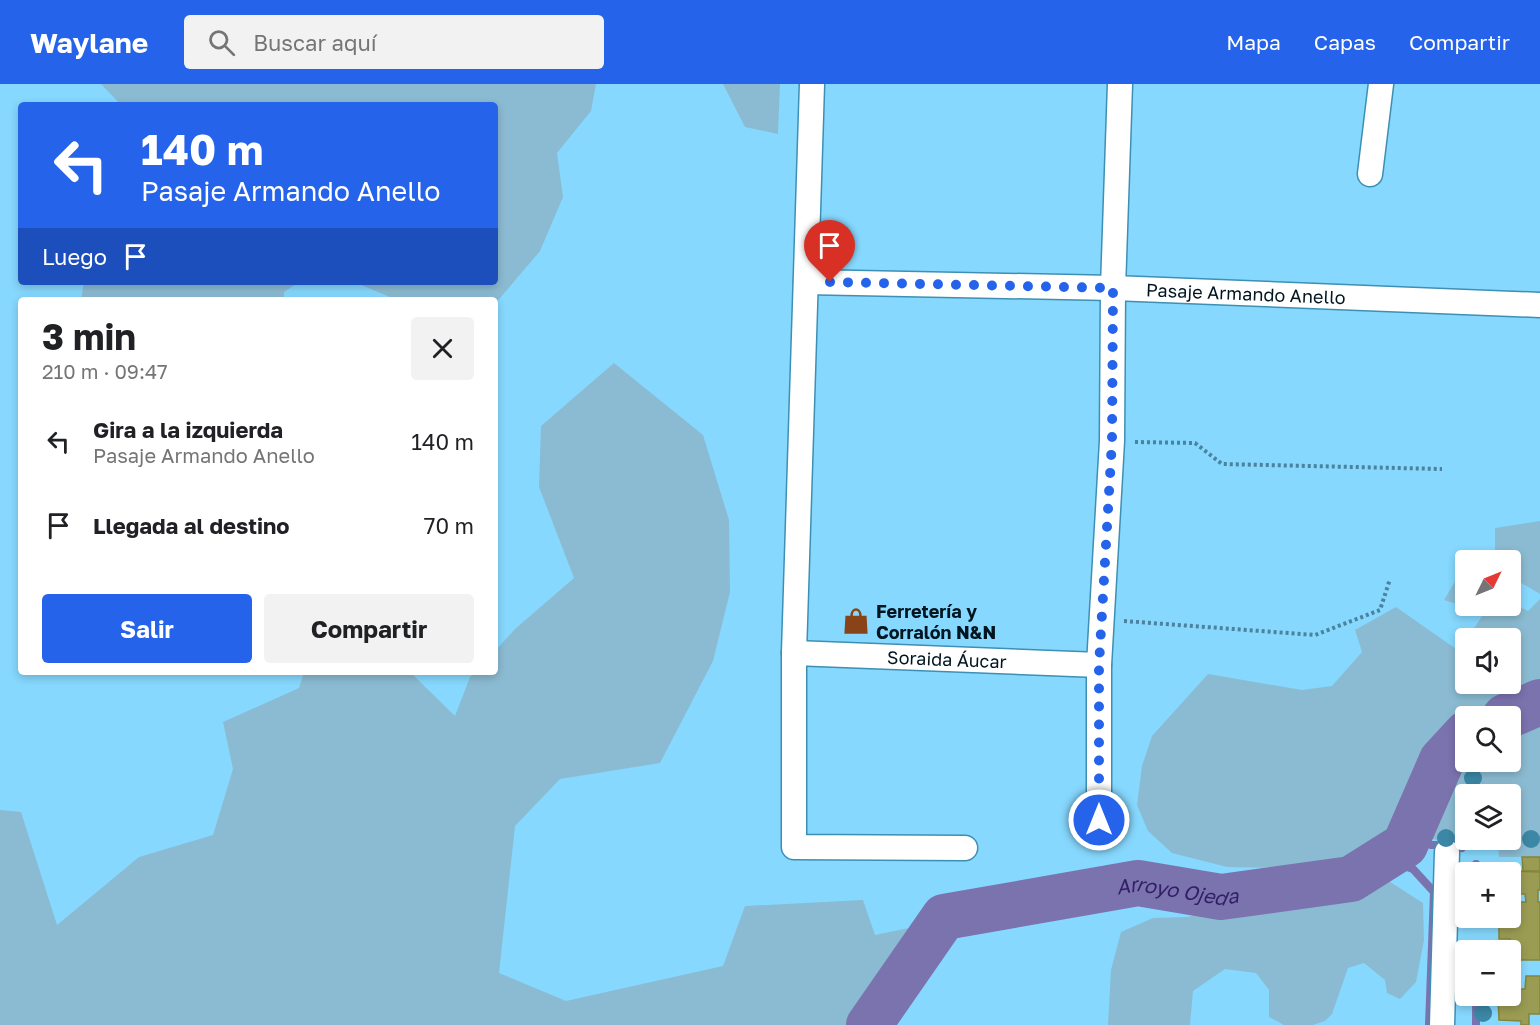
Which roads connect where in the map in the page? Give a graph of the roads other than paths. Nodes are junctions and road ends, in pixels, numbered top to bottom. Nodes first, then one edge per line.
1 (812, 84) edge
2 (1120, 84) edge
3 (1381, 84) edge
4 (1370, 174) dead end
5 (806, 282) junction
6 (1113, 288) junction
7 (1540, 305) edge
8 (794, 652) junction
9 (1099, 665) junction
10 (1099, 820) dead end
11 (965, 848) dead end
12 (1447, 852) dead end
13 (1442, 1025) edge

1 - 5 street
2 - 6 street
3 - 4 street
5 - 6 street, Pasaje Armando Anello
5 - 8 street
6 - 7 street, Pasaje Armando Anello
6 - 9 street
8 - 9 street, Soraida Áucar
8 - 11 street
9 - 10 street
12 - 13 street

